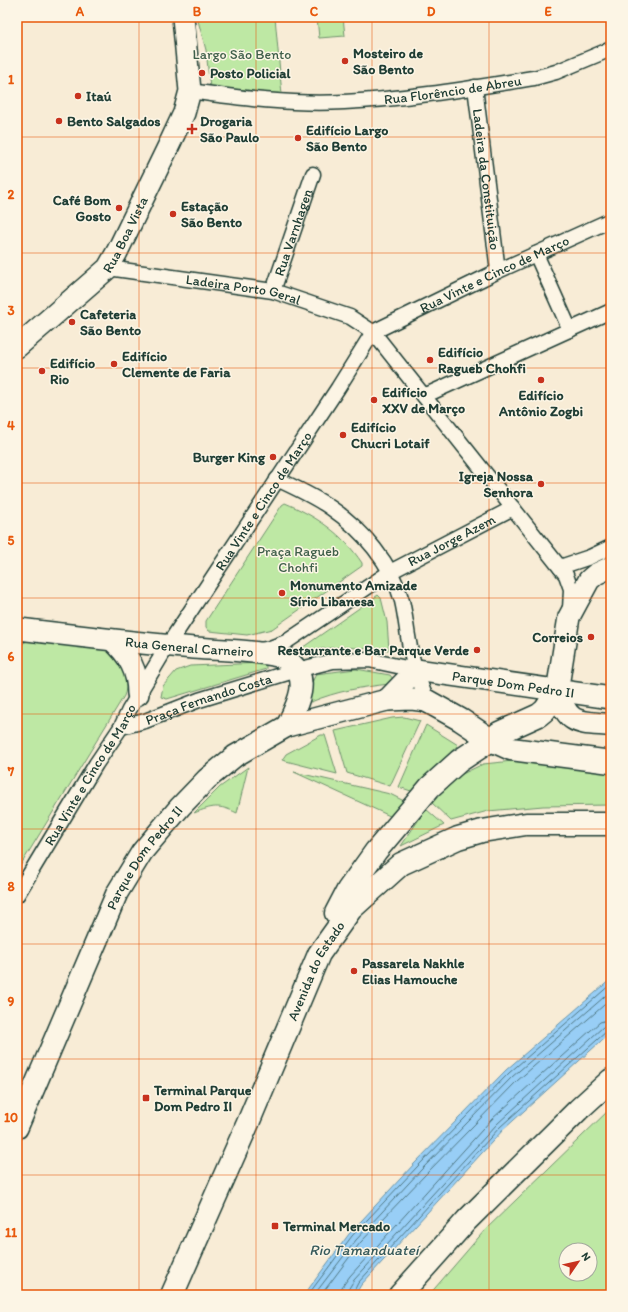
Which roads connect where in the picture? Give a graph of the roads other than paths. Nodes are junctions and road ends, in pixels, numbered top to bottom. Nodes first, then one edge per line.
1 (183, 17) edge
2 (611, 49) edge
3 (475, 87) junction
4 (190, 91) junction
5 (313, 174) dead end
6 (611, 220) edge
7 (536, 254) junction
8 (108, 268) junction
9 (498, 271) junction
10 (273, 292) junction
11 (611, 311) edge
12 (570, 330) junction
13 (373, 332) junction
14 (17, 347) edge
15 (424, 396) junction
16 (278, 479) junction
17 (513, 508) junction
18 (607, 559) edge
19 (560, 567) junction
20 (390, 572) junction
21 (569, 617) junction
22 (18, 630) edge
23 (112, 640) junction
24 (168, 645) junction
25 (252, 651) junction
26 (297, 670) junction
27 (416, 670) junction
28 (557, 692) junction
29 (138, 694) junction
30 (611, 698) edge
31 (387, 700) junction
32 (427, 702) junction
33 (611, 725) edge
34 (287, 726) junction
35 (121, 727) junction
36 (491, 740) junction
37 (611, 762) edge
38 (611, 824) edge
39 (19, 887) edge
40 (319, 954) junction
41 (611, 1080) edge
42 (21, 1106) edge
43 (17, 1128) edge
44 (172, 1295) edge
45 (400, 1295) edge

1 - 4 street
2 - 3 street, Rua Florêncio de Abreu
3 - 4 street, Rua Florêncio de Abreu
3 - 9 street, Ladeira da Constituição
4 - 8 street, Rua Boa Vista
5 - 10 street, Rua Varnhagen
6 - 7 street, Rua Vinte e Cinco de Março
7 - 9 street, Rua Vinte e Cinco de Março
7 - 12 street
8 - 10 street, Ladeira Porto Geral
8 - 14 street, Rua Boa Vista
9 - 13 street, Rua Vinte e Cinco de Março
10 - 13 street, Ladeira Porto Geral
11 - 12 street
12 - 15 street
13 - 15 street, Ladeira Porto Geral
13 - 16 street, Rua Vinte e Cinco de Março
15 - 17 street, Ladeira Porto Geral
16 - 20 street
16 - 24 street, Rua Vinte e Cinco de Março
17 - 19 street, Ladeira Porto Geral
17 - 20 street, Rua Jorge Azem
18 - 19 street
18 - 21 street
19 - 21 street, Ladeira Porto Geral
20 - 25 street
20 - 27 street
21 - 28 street
22 - 23 street, Rua General Carneiro
23 - 24 street, Rua General Carneiro
23 - 29 street
24 - 25 street, Rua General Carneiro
24 - 29 street, Rua Vinte e Cinco de Março
25 - 26 street, Rua General Carneiro
26 - 27 street, Parque Dom Pedro II
26 - 34 street
26 - 35 street, Praça Fernando Costa
27 - 28 street, Parque Dom Pedro II
27 - 31 street
27 - 32 street
28 - 30 street, Parque Dom Pedro II
28 - 33 main road
28 - 36 main road
29 - 35 street, Rua Vinte e Cinco de Março
31 - 32 street, Parque Dom Pedro II
31 - 34 street, Parque Dom Pedro II
32 - 36 main road
34 - 42 street, Parque Dom Pedro II
35 - 39 street, Rua Vinte e Cinco de Março
36 - 37 main road
36 - 40 main road
38 - 40 main road, Avenida do Estado
40 - 44 main road, Avenida do Estado
41 - 45 main road
42 - 43 street, Parque Dom Pedro II

